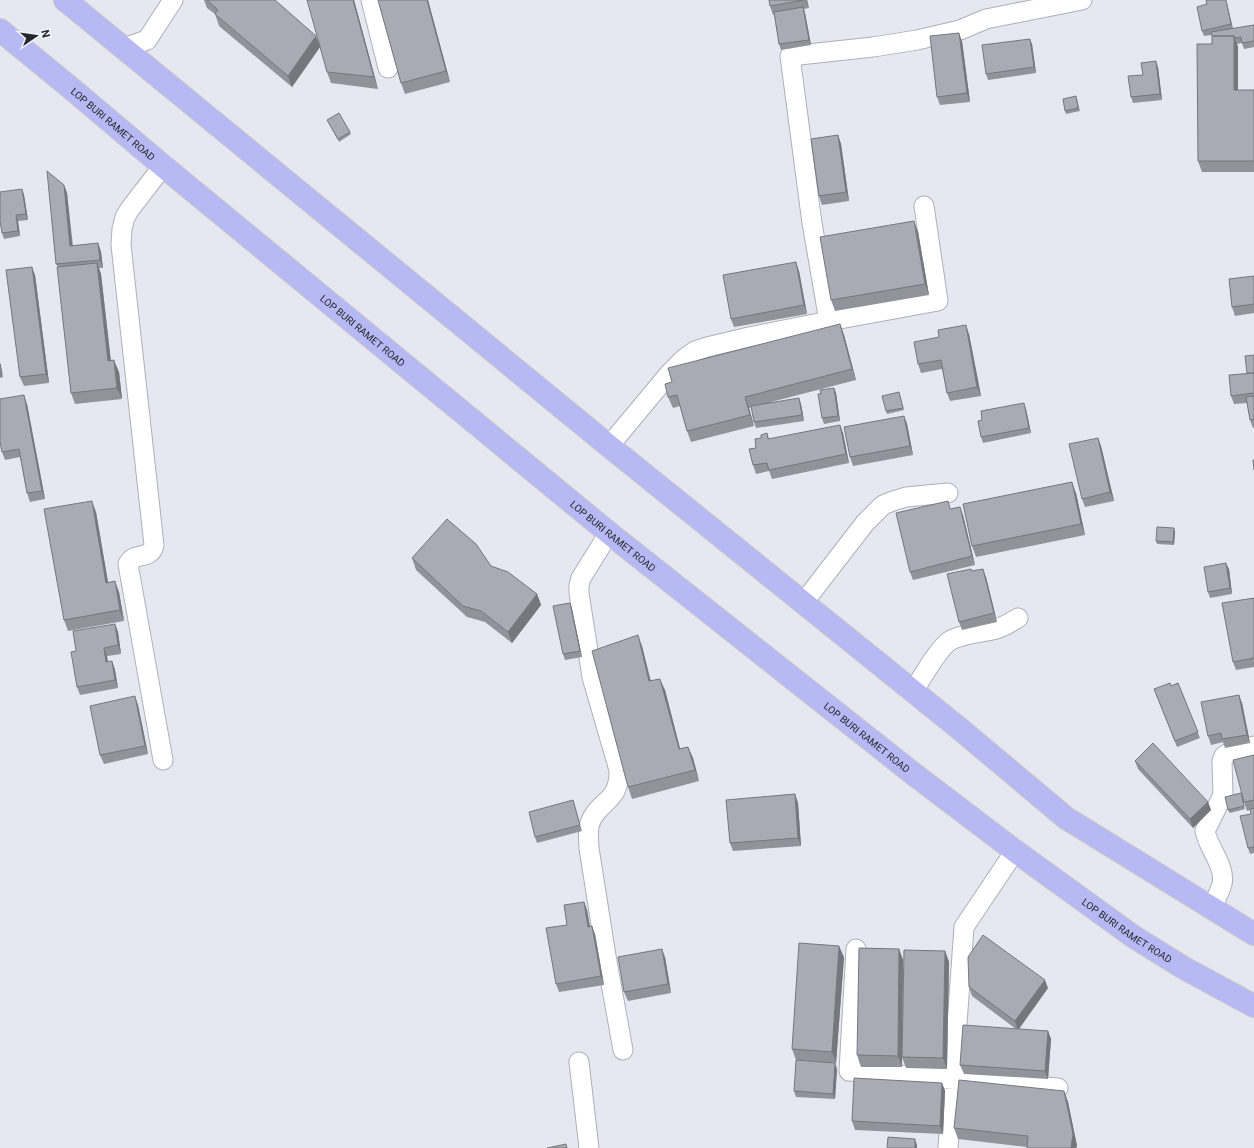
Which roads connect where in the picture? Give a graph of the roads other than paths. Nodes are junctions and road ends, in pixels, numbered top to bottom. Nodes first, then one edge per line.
1 (65, 0) edge
2 (174, 0) edge
3 (371, 0) edge
4 (1082, 0) edge
5 (0, 30) edge
6 (124, 48) junction
7 (388, 68) dead end
8 (164, 166) junction
9 (924, 206) dead end
10 (829, 321) junction
11 (608, 446) junction
12 (948, 493) dead end
13 (609, 533) junction
14 (804, 602) junction
15 (1018, 618) dead end
16 (913, 692) junction
17 (1254, 746) edge
18 (163, 760) dead end
19 (1015, 851) junction
20 (1212, 907) junction
21 (1254, 934) edge
22 (856, 949) dead end
23 (1254, 1006) edge
24 (624, 1050) dead end
25 (580, 1062) dead end
26 (952, 1080) junction
27 (1058, 1088) dead end
28 (588, 1148) edge
29 (948, 1148) edge

1 - 6 main road
2 - 6 street
3 - 7 street
4 - 10 street
5 - 8 main road, LOP BURI RAMET ROAD
6 - 11 main road
8 - 13 main road, LOP BURI RAMET ROAD
8 - 18 street
9 - 10 street
10 - 11 street
11 - 14 main road
12 - 14 street
13 - 19 main road, LOP BURI RAMET ROAD
13 - 24 street
14 - 16 main road
15 - 16 street
16 - 20 main road
17 - 20 street
19 - 23 main road, LOP BURI RAMET ROAD
19 - 26 street
20 - 21 main road
22 - 26 street
25 - 28 street
26 - 27 street
26 - 29 street

